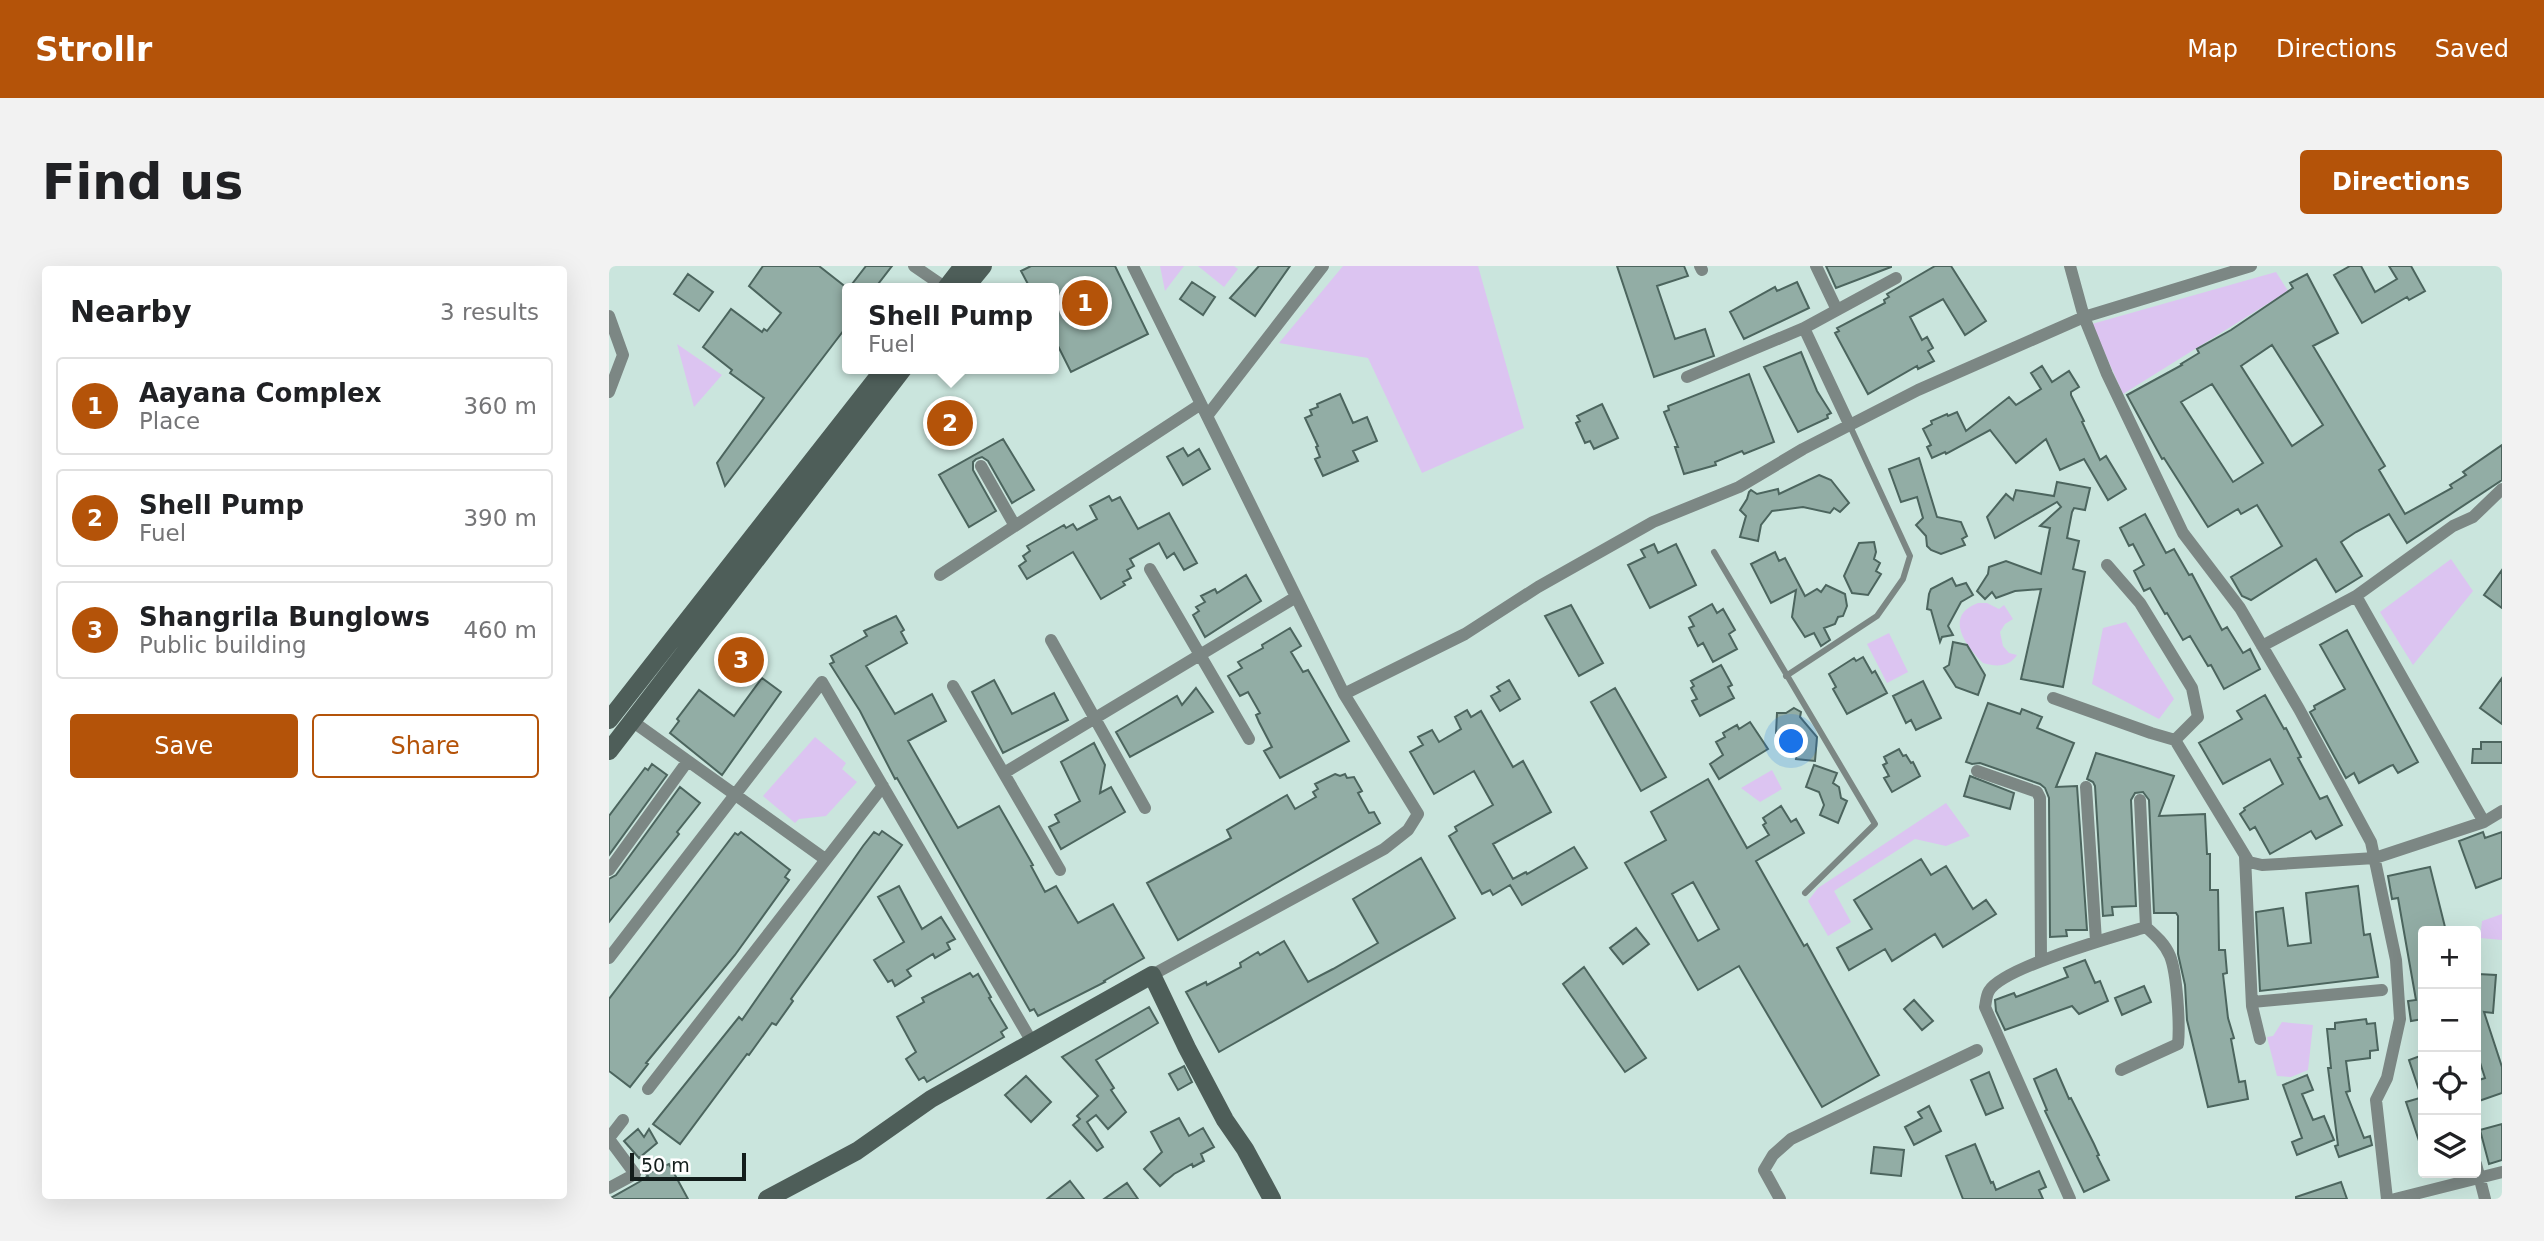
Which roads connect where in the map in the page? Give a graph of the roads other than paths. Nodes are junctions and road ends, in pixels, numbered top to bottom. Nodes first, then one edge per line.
1 (914, 266) edge
2 (963, 266) edge
3 (983, 266) edge
4 (1133, 266) edge
5 (1322, 266) edge
6 (1816, 266) edge
7 (2070, 266) edge
8 (2251, 266) edge
9 (1896, 278) dead end
10 (939, 283) edge
11 (950, 283) edge
12 (969, 283) edge
13 (1837, 310) junction
14 (609, 316) edge
15 (2084, 317) junction
16 (1804, 328) junction
17 (880, 374) edge
18 (899, 374) edge
19 (1687, 377) dead end
20 (609, 392) edge
21 (1204, 410) junction
22 (1850, 426) junction
23 (981, 466) dead end
24 (2502, 489) edge
25 (1015, 526) junction
26 (1714, 552) dead end
27 (2107, 565) dead end
28 (1150, 569) dead end
29 (940, 575) dead end
30 (2356, 596) junction
31 (1296, 597) junction
32 (1051, 640) dead end
33 (2262, 646) junction
34 (1200, 654) junction
35 (1786, 676) junction
36 (953, 686) dead end
37 (1344, 694) junction
38 (2053, 698) dead end
39 (1095, 718) junction
40 (609, 720) edge
41 (632, 721) junction
42 (1249, 739) dead end
43 (2175, 740) junction
44 (609, 751) edge
45 (687, 762) junction
46 (1977, 771) dead end
47 (1004, 773) junction
48 (883, 786) junction
49 (2086, 787) dead end
50 (735, 796) junction
51 (2140, 800) dead end
52 (1145, 808) dead end
53 (2502, 811) edge
54 (2484, 822) junction
55 (2245, 857) junction
56 (2375, 858) junction
57 (825, 859) junction
58 (609, 870) edge
59 (1060, 870) dead end
60 (1805, 893) dead end
61 (2146, 927) junction
62 (2096, 942) junction
63 (609, 958) edge
64 (2041, 960) junction
65 (1152, 975) junction
66 (2382, 990) dead end
67 (2252, 1002) junction
68 (2260, 1039) dead end
69 (1032, 1042) junction
70 (1976, 1050) dead end
71 (2121, 1070) dead end
72 (648, 1089) dead end
73 (623, 1120) dead end
74 (609, 1138) edge
75 (2502, 1172) edge
76 (2481, 1177) edge
77 (2479, 1178) joint
78 (609, 1188) edge
79 (768, 1199) edge
80 (1272, 1199) edge
81 (1780, 1199) edge
82 (2070, 1199) edge
83 (2387, 1199) edge
84 (2395, 1199) edge
85 (2485, 1199) edge

1 - 10 street
2 - 11 main road
3 - 12 main road
4 - 21 street
5 - 21 street
6 - 13 street
7 - 15 street
8 - 15 street
9 - 13 street
13 - 16 street
14 - 20 street
15 - 22 street
15 - 33 street
16 - 19 street
16 - 22 street
17 - 40 main road
18 - 41 main road
21 - 25 street
21 - 31 street
22 - 35 lane
22 - 37 street
23 - 25 street
24 - 30 street
25 - 29 street
26 - 35 lane
27 - 43 street
28 - 34 street
30 - 33 street
30 - 54 street
31 - 34 street
31 - 37 street
32 - 39 street
33 - 56 street
34 - 39 street
34 - 42 street
35 - 60 lane
36 - 47 street
37 - 65 street
38 - 43 street
39 - 47 street
39 - 52 street
41 - 44 main road
41 - 45 street
43 - 55 street
45 - 50 street
45 - 58 street
46 - 64 street
47 - 59 street
48 - 50 street
48 - 57 street
48 - 69 street
49 - 62 street
50 - 57 street
50 - 63 street
51 - 61 street
53 - 54 street
54 - 56 street
55 - 56 street
55 - 67 street
56 - 83 street
57 - 72 street
61 - 62 street
61 - 71 street
62 - 64 street
64 - 82 street
65 - 69 main road
65 - 80 main road
66 - 67 street
67 - 68 street
69 - 79 main road
70 - 81 street
73 - 74 street
74 - 78 street
75 - 76 street
77 - 84 street
77 - 85 street

